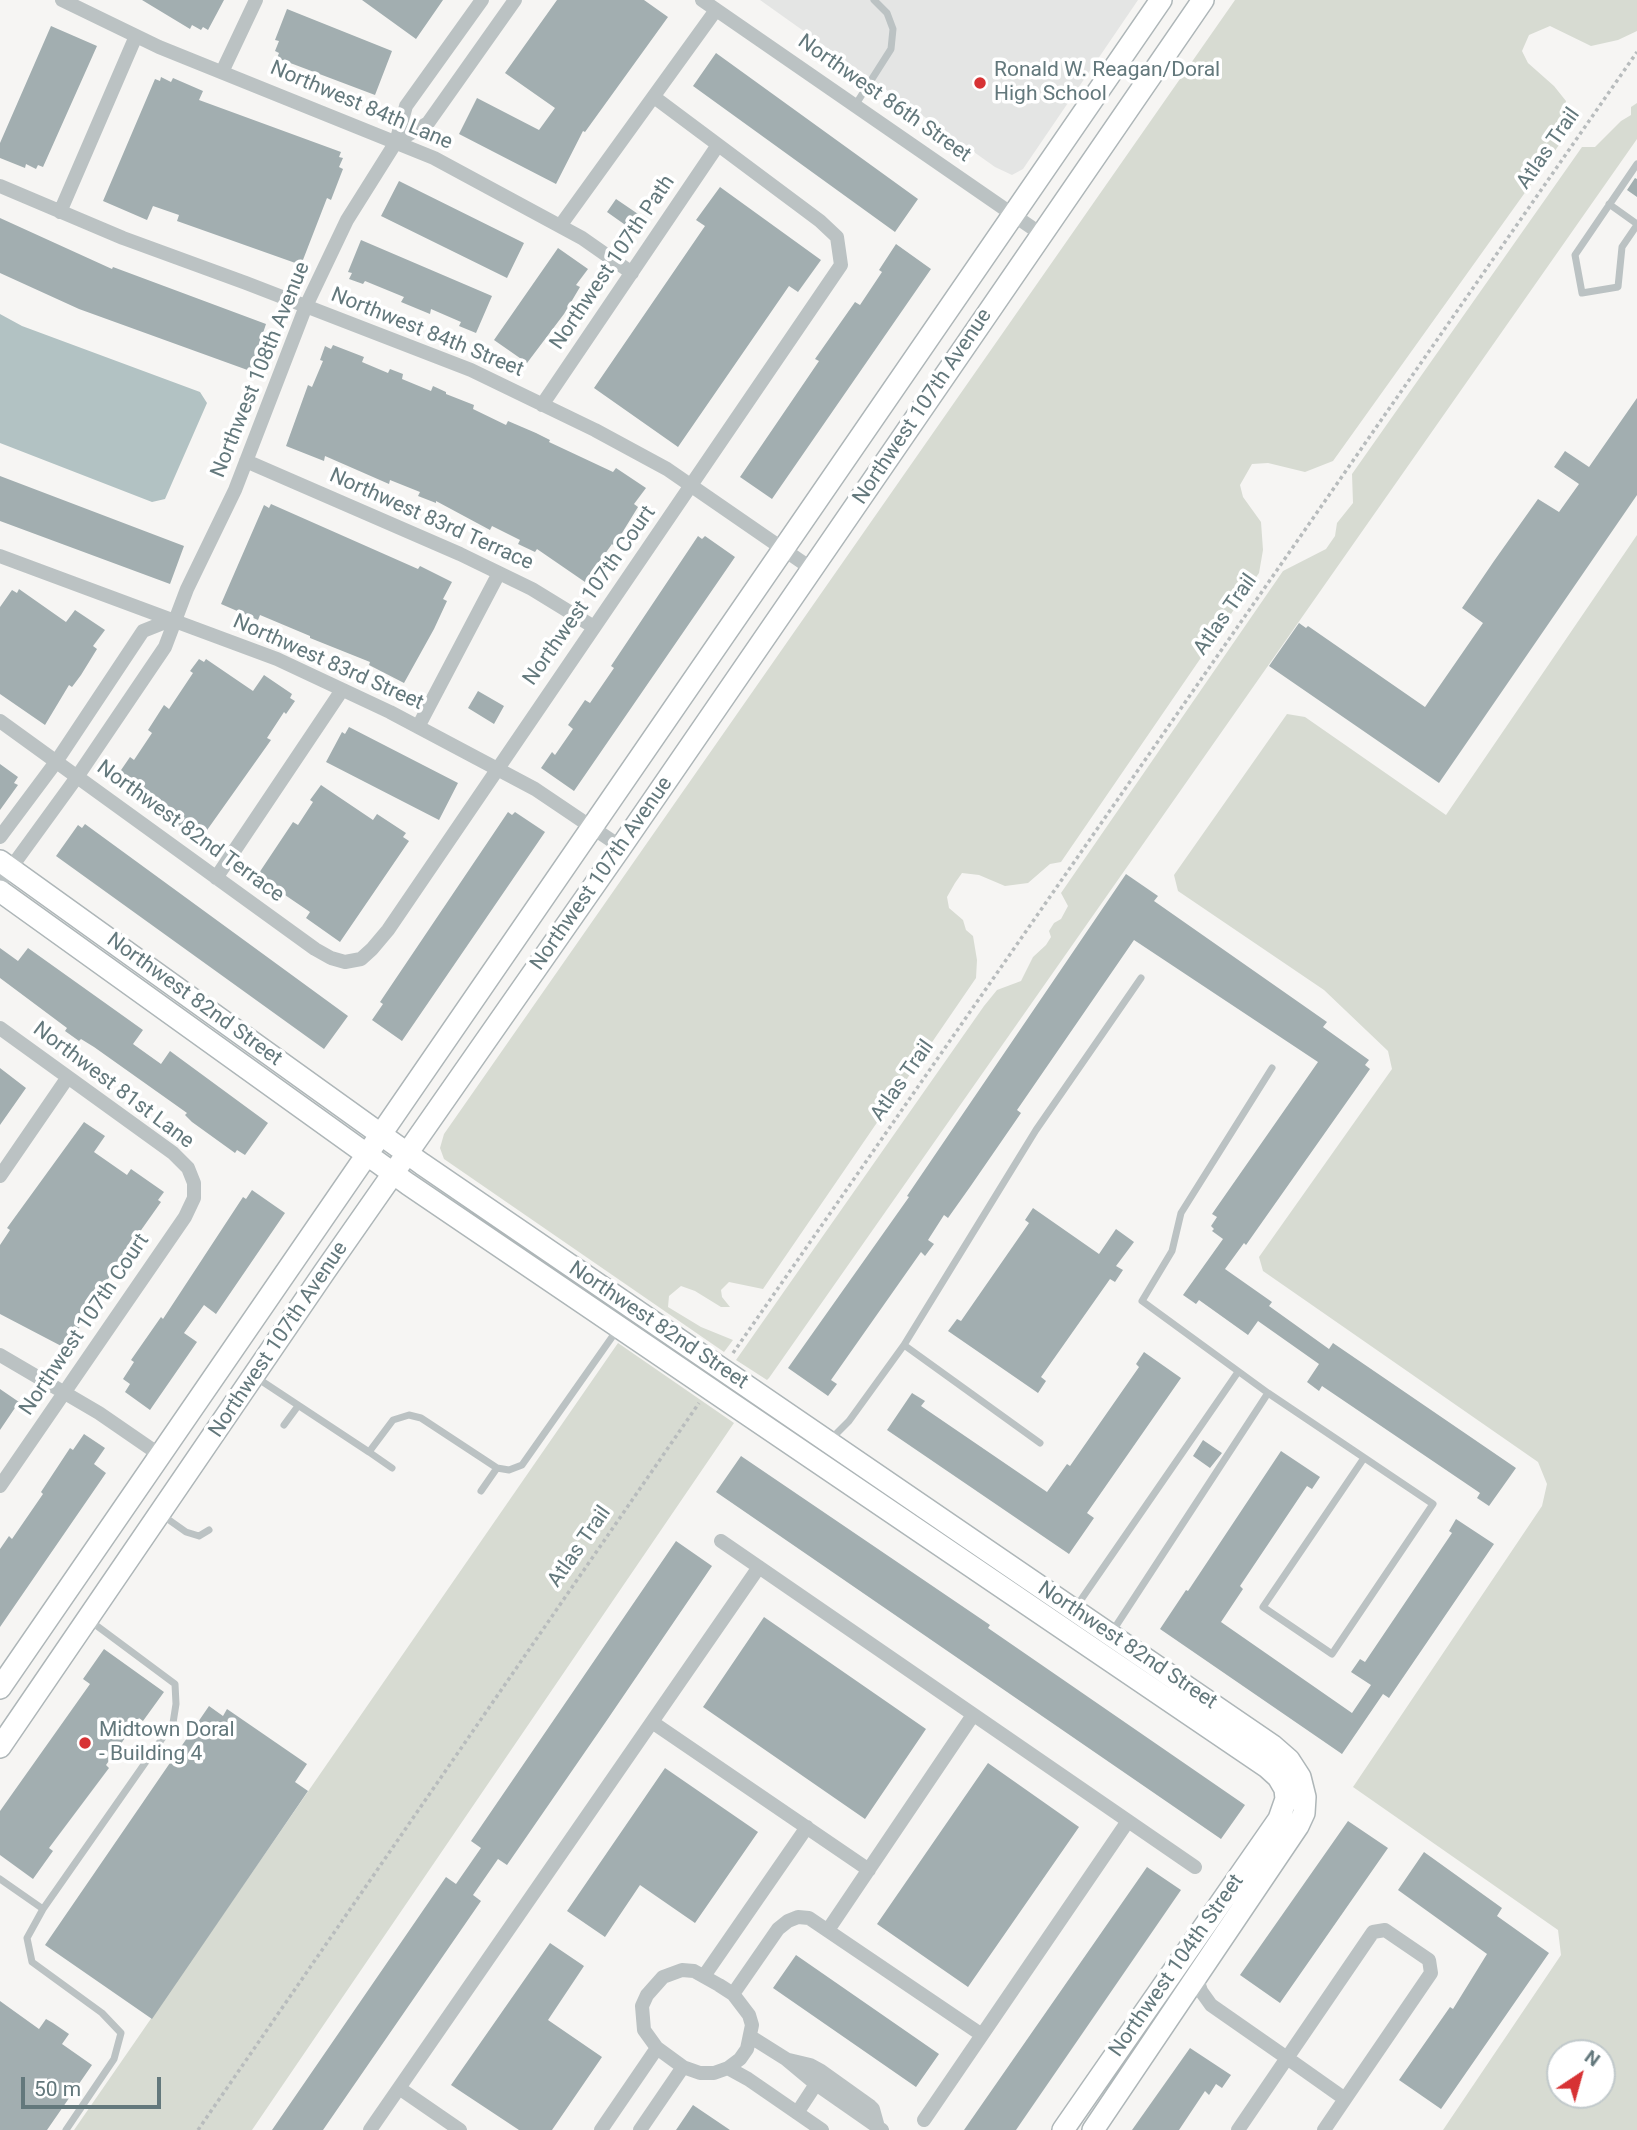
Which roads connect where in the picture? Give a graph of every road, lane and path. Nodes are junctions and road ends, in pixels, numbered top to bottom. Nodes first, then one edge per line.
1 (62, 0) edge
2 (256, 0) edge
3 (482, 0) edge
4 (515, 0) edge
5 (702, 0) edge
6 (874, 0) edge
7 (1161, 0) edge
8 (1202, 0) edge
9 (716, 10) junction
10 (136, 36) junction
11 (1637, 52) edge
12 (222, 72) junction
13 (654, 97) junction
14 (856, 104) junction
15 (396, 142) junction
16 (718, 145) junction
17 (1637, 164) edge
18 (0, 186) edge
19 (1609, 204) junction
20 (60, 212) junction
21 (1013, 215) junction
22 (1637, 225) edge
23 (560, 226) junction
24 (1041, 234) junction
25 (632, 273) junction
26 (306, 306) junction
27 (542, 405) junction
28 (246, 461) junction
29 (692, 486) junction
30 (784, 549) junction
31 (0, 556) edge
32 (812, 569) junction
33 (499, 573) junction
34 (173, 619) junction
35 (594, 627) junction
36 (342, 690) junction
37 (0, 721) edge
38 (418, 727) junction
39 (56, 762) junction
40 (497, 769) junction
41 (77, 777) junction
42 (593, 827) junction
43 (0, 837) edge
44 (621, 847) junction
45 (4, 871) edge
46 (216, 878) junction
47 (0, 891) edge
48 (361, 959) joint
49 (1142, 978) dead end
50 (0, 1028) edge
51 (1272, 1068) dead end
52 (68, 1076) junction
53 (382, 1135) junction
54 (408, 1154) junction
55 (368, 1155) junction
56 (393, 1173) junction
57 (0, 1176) edge
58 (194, 1183) joint
59 (619, 1327) junction
60 (904, 1345) junction
61 (0, 1354) edge
62 (722, 1370) junction
63 (1238, 1371) junction
64 (255, 1376) junction
65 (709, 1388) junction
66 (65, 1392) junction
67 (1269, 1393) junction
68 (298, 1406) junction
69 (284, 1425) dead end
70 (828, 1442) junction
71 (1040, 1443) dead end
72 (369, 1452) junction
73 (160, 1455) junction
74 (1364, 1458) junction
75 (393, 1468) dead end
76 (497, 1468) junction
77 (0, 1486) edge
78 (481, 1491) dead end
79 (161, 1514) junction
80 (209, 1530) dead end
81 (721, 1541) dead end
82 (759, 1567) junction
83 (1074, 1610) junction
84 (89, 1619) junction
85 (1061, 1629) junction
86 (1110, 1635) junction
87 (1097, 1653) junction
88 (0, 1688) edge
89 (973, 1715) junction
90 (7, 1721) edge
91 (652, 1722) junction
92 (0, 1747) edge
93 (1295, 1798) junction
94 (1128, 1821) junction
95 (807, 1827) junction
96 (1195, 1867) dead end
97 (869, 1870) junction
98 (0, 1879) edge
99 (43, 1909) junction
100 (828, 1930) junction
101 (704, 1976) junction
102 (1197, 1979) junction
103 (733, 1994) junction
104 (982, 2035) junction
105 (751, 2037) junction
106 (657, 2048) junction
107 (1287, 2058) junction
108 (786, 2059) junction
109 (683, 2067) junction
110 (728, 2068) junction
111 (816, 2084) junction
112 (399, 2088) junction
113 (1345, 2099) junction
114 (797, 2113) junction
115 (924, 2120) dead end
116 (880, 2128) edge
117 (66, 2130) edge
118 (198, 2130) edge
119 (370, 2130) edge
120 (460, 2130) edge
121 (601, 2130) edge
122 (640, 2130) edge
123 (822, 2130) edge
124 (1063, 2130) edge
125 (1093, 2130) edge
126 (1238, 2130) edge
127 (1324, 2130) edge

1 - 10 street, Northwest 84th Lane
2 - 12 street
3 - 15 street, Northwest 108th Avenue
4 - 15 street, Northwest 108th Avenue
5 - 9 street, Northwest 86th Street
6 - 14 lane
7 - 21 main road, Northwest 107th Avenue
8 - 24 main road, Northwest 107th Avenue
9 - 13 street
9 - 14 street, Northwest 86th Street
10 - 12 street, Northwest 84th Lane
10 - 20 street
11 - 62 path, Atlas Trail
12 - 15 street, Northwest 84th Lane
13 - 16 street
13 - 23 street
14 - 21 street, Northwest 86th Street
15 - 23 street, Northwest 84th Lane
15 - 26 street, Northwest 108th Avenue
16 - 25 street, Northwest 107th Path
16 - 29 street, Northwest 107th Court
17 - 19 lane
18 - 20 street, Northwest 84th Street
19 - 22 lane
19 - 22 lane
20 - 26 street, Northwest 84th Street
21 - 24 street, Northwest 86th Street
21 - 30 main road, Northwest 107th Avenue
23 - 25 street, Northwest 84th Lane
24 - 32 main road, Northwest 107th Avenue
25 - 27 street, Northwest 107th Path
26 - 27 street, Northwest 84th Street
26 - 28 street, Northwest 108th Avenue
27 - 29 street, Northwest 84th Street
28 - 33 street, Northwest 83rd Terrace
28 - 34 street, Northwest 108th Avenue
29 - 30 street, Northwest 84th Street
29 - 35 street, Northwest 107th Court
30 - 32 street, Northwest 84th Street
30 - 42 main road, Northwest 107th Avenue
31 - 34 street, Northwest 83rd Street
32 - 44 main road, Northwest 107th Avenue
33 - 35 street, Northwest 83rd Terrace
33 - 38 street
34 - 36 street, Northwest 83rd Street
34 - 39 street
34 - 41 street, Northwest 108th Avenue
35 - 40 street, Northwest 107th Court
36 - 38 street, Northwest 83rd Street
36 - 46 street
37 - 39 street, Northwest 82nd Terrace
38 - 40 street, Northwest 83rd Street
39 - 41 street, Northwest 82nd Terrace
39 - 43 street
40 - 42 street, Northwest 83rd Street
40 - 48 street, Northwest 107th Court
41 - 45 street, Northwest 108th Avenue
41 - 46 street, Northwest 82nd Terrace
42 - 44 street, Northwest 83rd Street
42 - 53 main road, Northwest 107th Avenue
44 - 54 main road, Northwest 107th Avenue
45 - 53 main road, Northwest 82nd Street
46 - 48 street, Northwest 82nd Terrace
47 - 55 main road, Northwest 82nd Street
49 - 60 lane
50 - 52 street, Northwest 81st Lane
51 - 63 lane
52 - 57 street
52 - 58 street, Northwest 81st Lane
53 - 54 main road, Northwest 82nd Street
53 - 55 main road, Northwest 107th Avenue
54 - 56 main road, Northwest 107th Avenue
54 - 62 main road, Northwest 82nd Street
55 - 56 main road, Northwest 82nd Street
55 - 73 main road, Northwest 107th Avenue
56 - 59 main road, Northwest 82nd Street
56 - 64 main road, Northwest 107th Avenue
58 - 66 street, Northwest 107th Court
59 - 65 main road, Northwest 82nd Street
59 - 76 lane
60 - 70 lane
60 - 71 lane
61 - 66 street
62 - 70 main road, Northwest 82nd Street
63 - 67 lane
63 - 83 lane
64 - 68 lane
64 - 79 main road, Northwest 107th Avenue
65 - 85 main road, Northwest 82nd Street
65 - 118 path, Atlas Trail
66 - 73 street
66 - 77 street, Northwest 107th Court
67 - 74 lane
67 - 86 lane
68 - 69 lane
68 - 72 lane
70 - 83 main road, Northwest 82nd Street
72 - 75 lane
72 - 76 lane
73 - 88 main road, Northwest 107th Avenue
74 - 74 lane
76 - 78 lane
79 - 80 lane
79 - 84 main road, Northwest 107th Avenue
81 - 82 street
82 - 89 street
82 - 91 street
83 - 85 lane
83 - 86 main road, Northwest 82nd Street
84 - 90 main road, Northwest 107th Avenue
84 - 99 lane
85 - 87 main road, Northwest 82nd Street
86 - 87 lane
86 - 93 main road, Northwest 82nd Street
87 - 93 main road, Northwest 82nd Street
89 - 94 street
89 - 97 street
90 - 92 main road, Northwest 107th Avenue
91 - 95 street
91 - 112 street
93 - 102 main road, Northwest 104th Street
93 - 124 main road, Northwest 104th Street
94 - 96 street
94 - 104 street
95 - 97 street
95 - 101 street
97 - 100 street
98 - 99 lane
99 - 117 lane
100 - 103 street
100 - 104 street
101 - 103 street
101 - 106 street
102 - 107 street
102 - 125 main road, Northwest 104th Street
103 - 105 street
104 - 115 street
105 - 108 street
105 - 110 street
106 - 109 street
106 - 121 street
107 - 113 street
107 - 113 street
107 - 126 street
108 - 111 street
108 - 116 street
109 - 110 street
109 - 122 street
110 - 114 street
111 - 114 street
111 - 116 street
112 - 119 street
112 - 120 street
113 - 127 street
114 - 123 street

